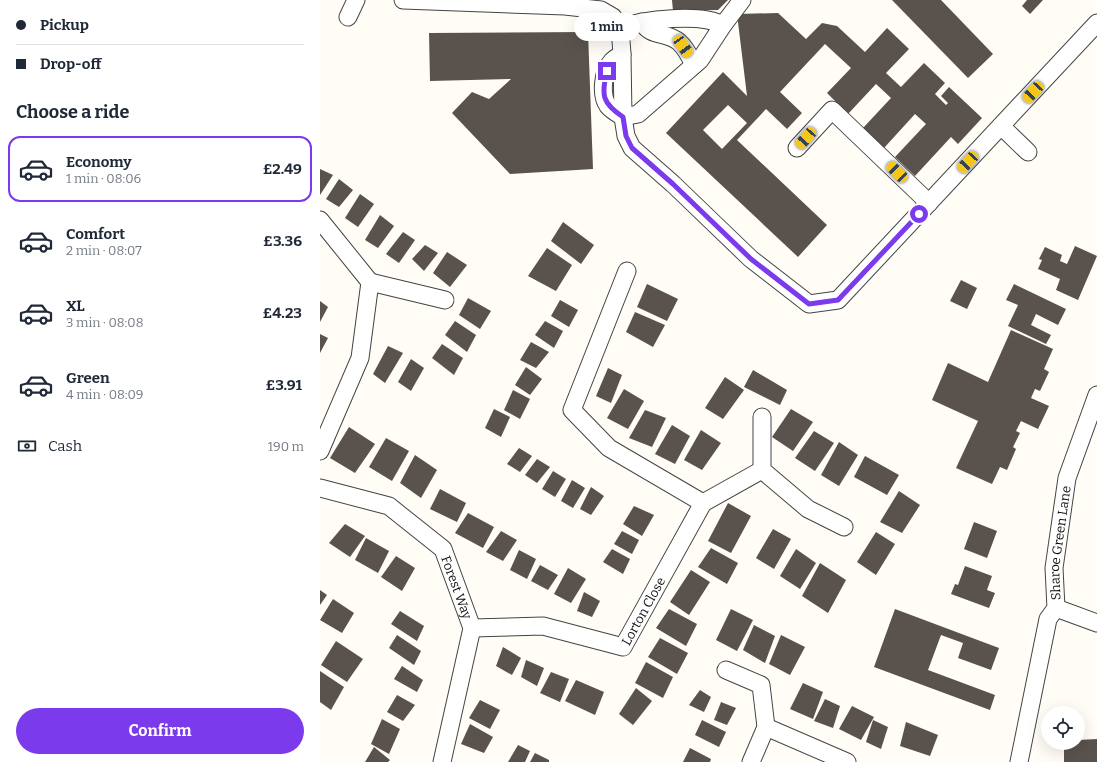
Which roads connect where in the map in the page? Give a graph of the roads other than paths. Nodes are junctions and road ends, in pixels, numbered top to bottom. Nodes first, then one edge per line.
1 (356, 0) edge
2 (403, 0) edge
3 (742, 0) edge
4 (348, 17) dead end
5 (642, 22) junction
6 (1097, 22) edge
7 (723, 25) junction
8 (620, 28) junction
9 (694, 65) junction
10 (623, 117) junction
11 (1001, 126) junction
12 (797, 148) dead end
13 (1028, 152) dead end
14 (929, 203) junction
15 (320, 220) edge
16 (627, 271) dead end
17 (370, 282) junction
18 (445, 300) dead end
19 (1097, 395) edge
20 (762, 417) dead end
21 (320, 451) edge
22 (762, 470) junction
23 (320, 488) edge
24 (703, 503) junction
25 (844, 527) dead end
26 (1056, 608) junction
27 (1097, 623) edge
28 (472, 628) junction
29 (726, 670) dead end
30 (766, 727) junction
31 (442, 762) edge
32 (751, 762) edge
33 (847, 762) edge
34 (1019, 762) edge

1 - 4 street
2 - 8 street
3 - 7 street
5 - 7 street
5 - 8 street
5 - 9 street
6 - 11 street
7 - 9 street
8 - 10 street
9 - 10 street
10 - 14 street
11 - 13 street
11 - 14 street
12 - 14 street
15 - 17 street
16 - 24 street
17 - 18 street
17 - 21 street
19 - 26 street, Sharoe Green Lane
20 - 22 street
22 - 24 street
22 - 25 street
23 - 28 street, Forest Way
24 - 28 street, Lorton Close
26 - 27 street
26 - 34 street, Sharoe Green Lane
28 - 31 street, Forest Way
29 - 30 street
30 - 32 street
30 - 33 street

